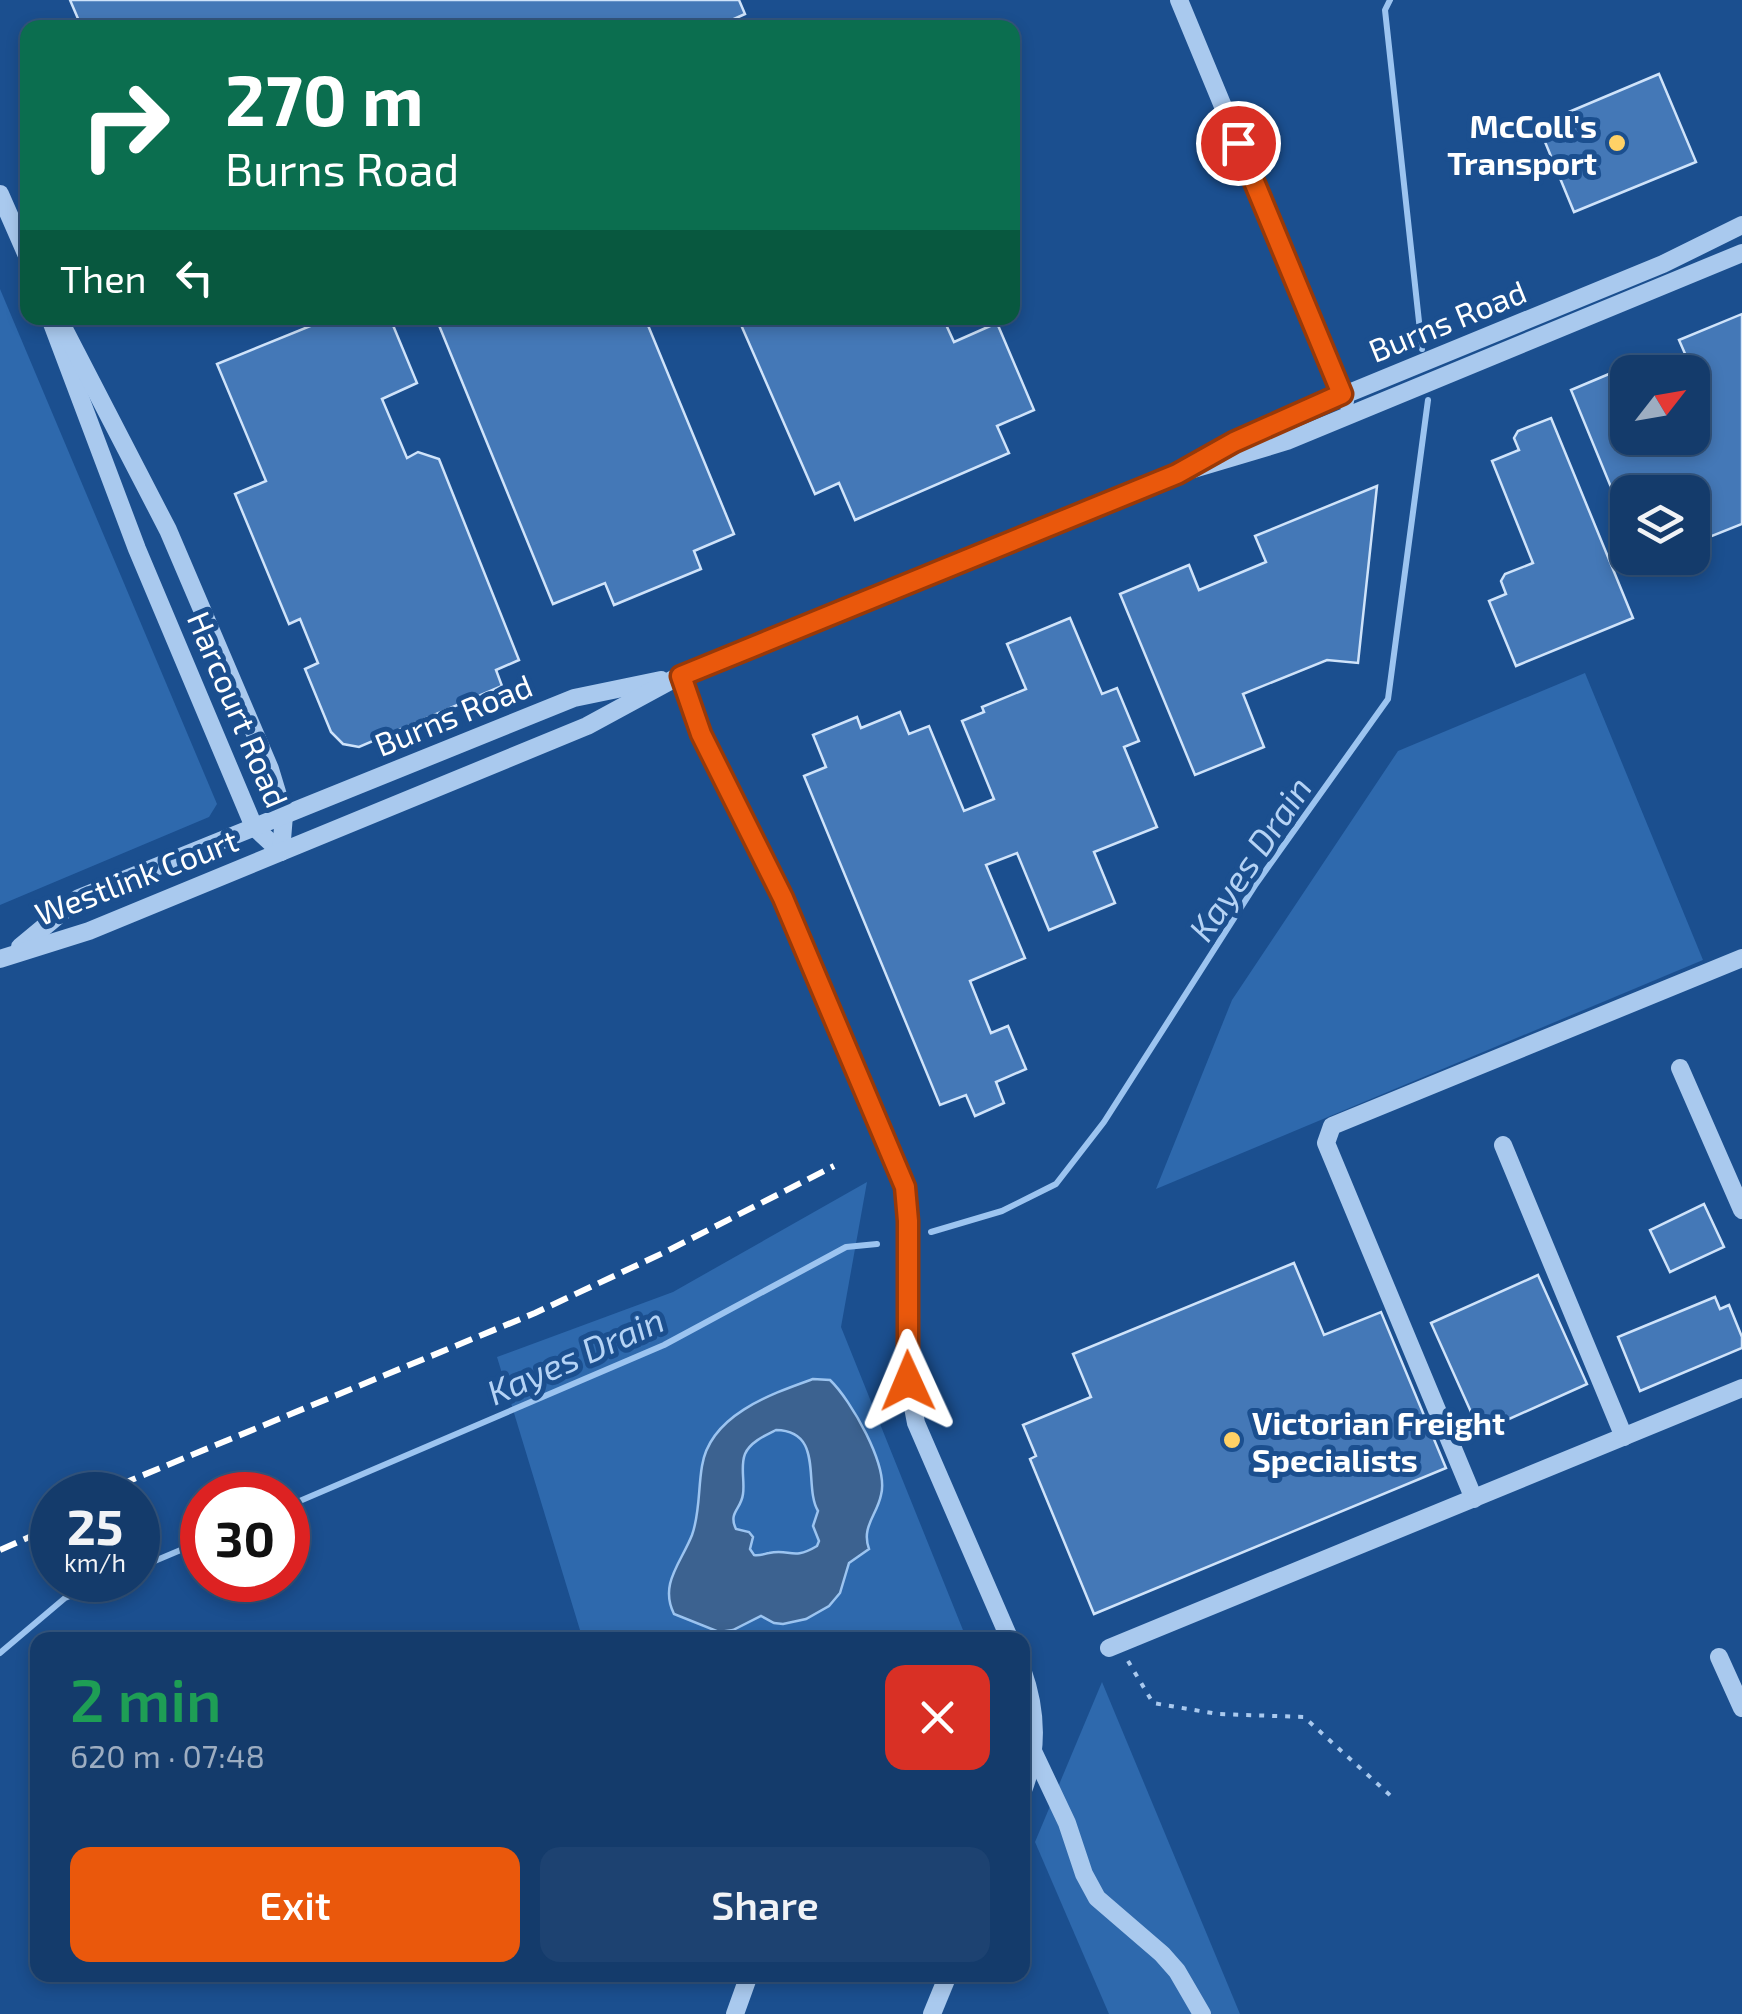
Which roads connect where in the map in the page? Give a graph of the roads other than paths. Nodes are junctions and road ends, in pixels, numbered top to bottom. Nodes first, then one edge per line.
1 (1180, 0) edge
2 (0, 194) edge
3 (1736, 228) edge
4 (20, 240) edge
5 (1741, 256) edge
6 (53, 325) edge
7 (62, 325) edge
8 (1342, 394) junction
9 (1350, 416) junction
10 (1177, 474) junction
11 (681, 676) junction
12 (284, 815) junction
13 (254, 827) junction
14 (281, 852) junction
15 (6, 957) edge
16 (1742, 958) edge
17 (1680, 1068) dead end
18 (1503, 1145) dead end
19 (1742, 1210) edge
20 (1742, 1388) edge
21 (1624, 1437) junction
22 (1474, 1500) junction
23 (1007, 1632) edge
24 (1115, 1645) road end
25 (1719, 1657) dead end
26 (1030, 1697) edge
27 (1742, 1708) edge
28 (1034, 1751) junction
29 (1030, 1765) edge
30 (746, 1982) edge
31 (945, 1982) edge
32 (735, 2014) edge
33 (932, 2014) edge
34 (1202, 2014) edge

1 - 8 street
2 - 4 street
3 - 5 street
3 - 8 street, Burns Road
5 - 9 street, Burns Road
6 - 13 street, Harcourt Road
7 - 12 street, Harcourt Road
8 - 9 street
8 - 10 street, Burns Road
9 - 10 street, Burns Road
10 - 11 street, Burns Road
11 - 12 street, Burns Road
11 - 14 street, Burns Road
11 - 23 street
12 - 13 street, Burns Road
12 - 14 street, Harcourt Road
13 - 14 street, Harcourt Road
13 - 15 street, Westlink Court
14 - 15 street, Westlink Court
16 - 22 street
17 - 19 street
18 - 21 street
20 - 21 street
21 - 22 street
22 - 24 street
25 - 27 street
26 - 28 street
28 - 29 street
28 - 34 street
30 - 32 street
31 - 33 street

